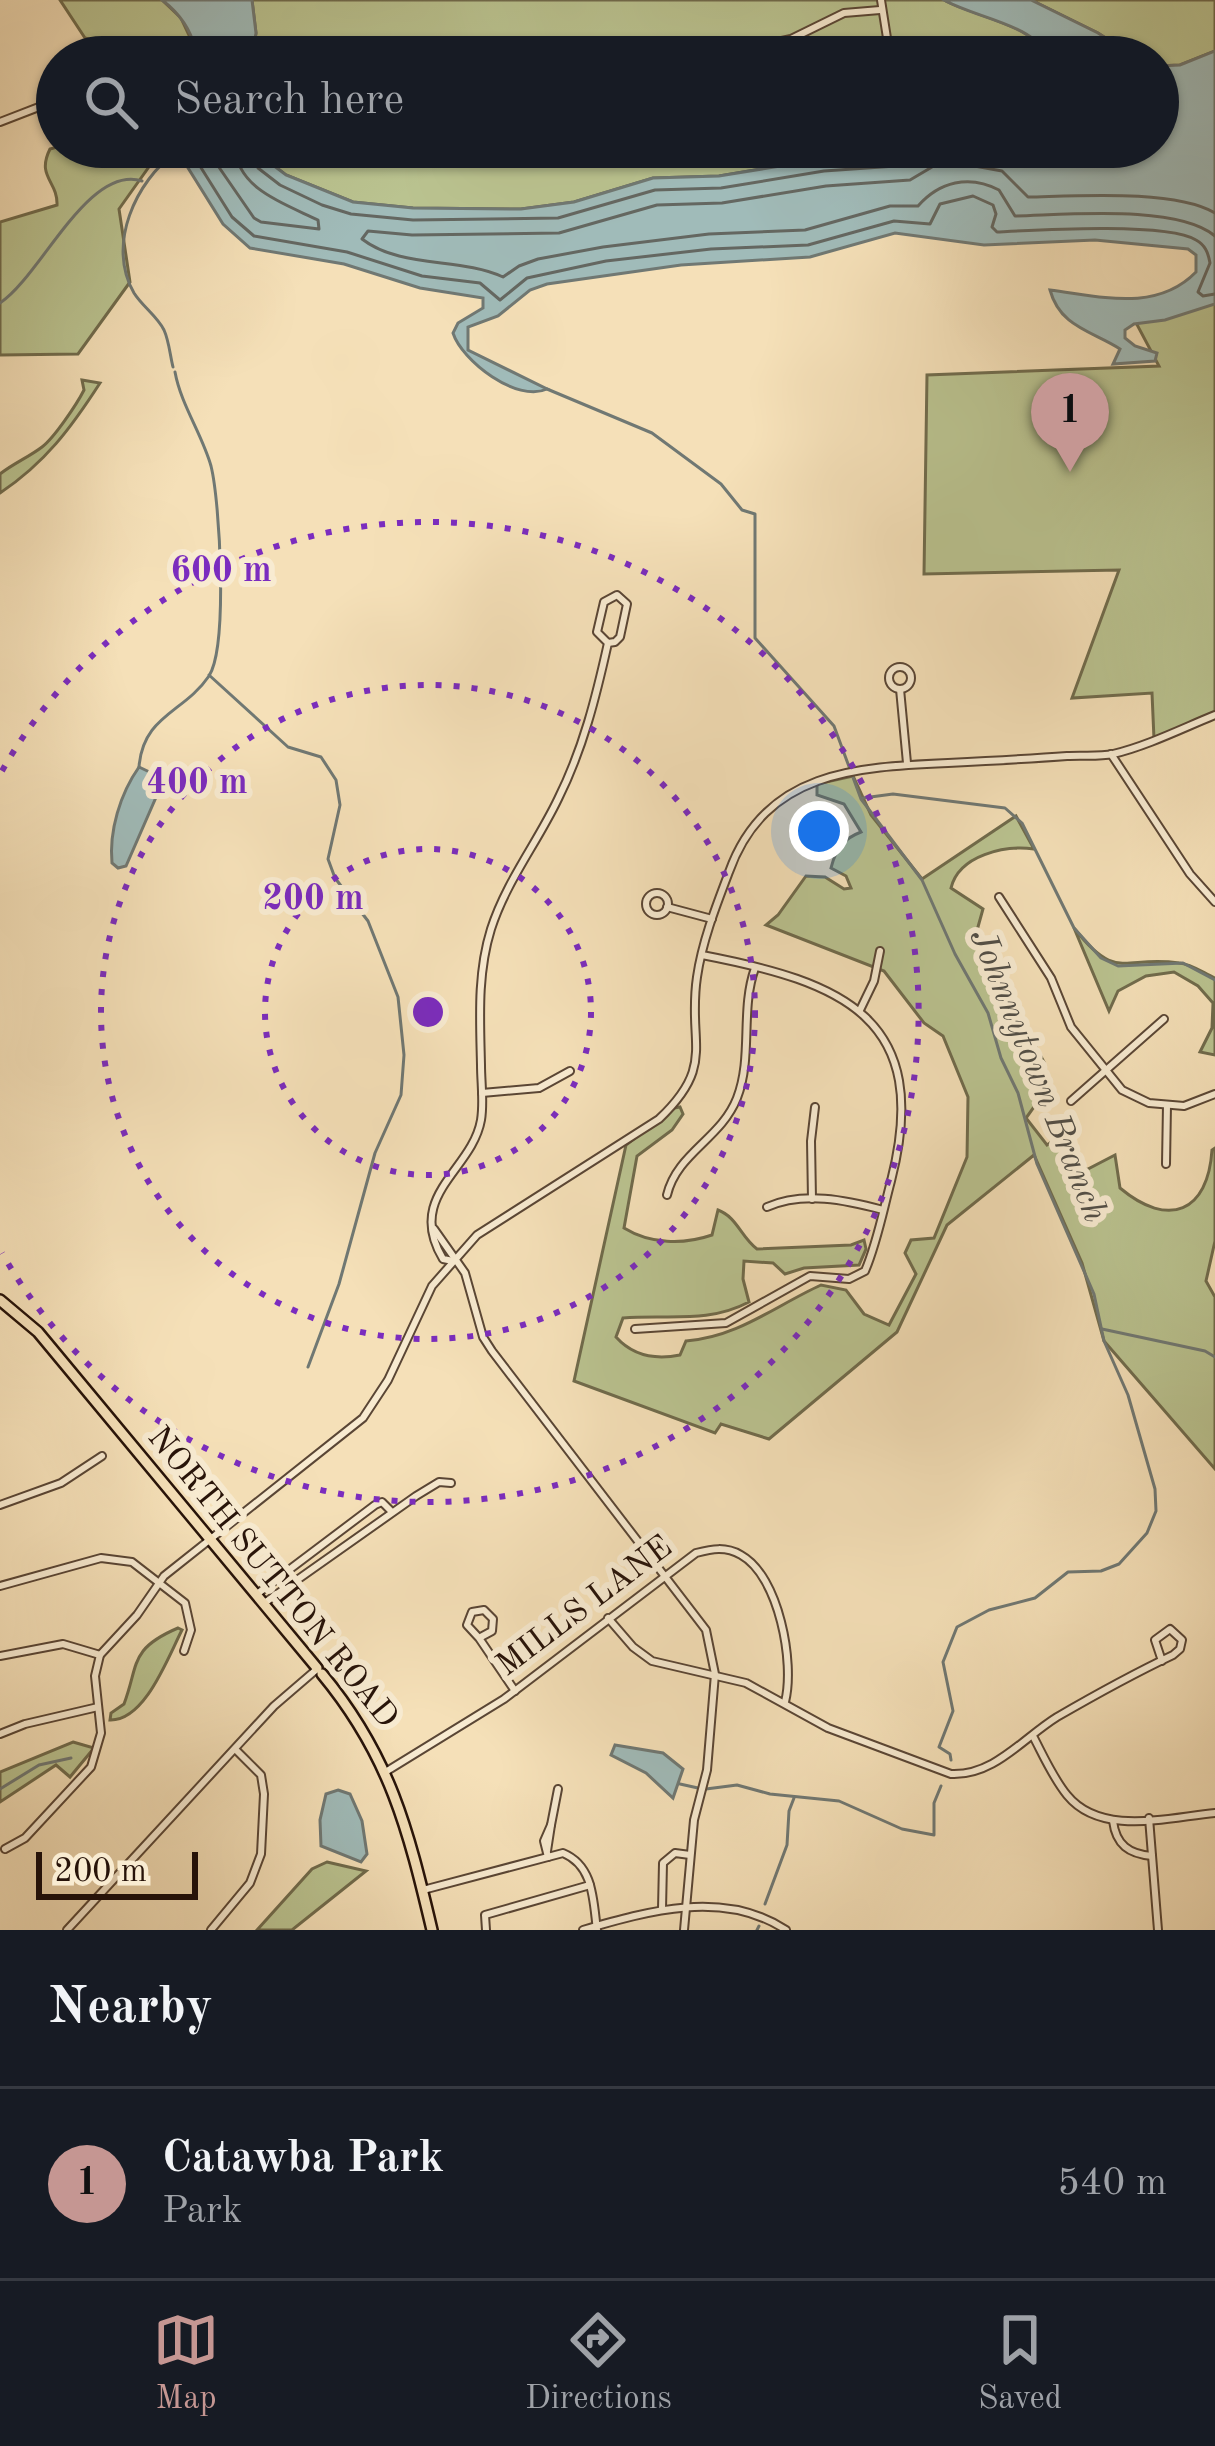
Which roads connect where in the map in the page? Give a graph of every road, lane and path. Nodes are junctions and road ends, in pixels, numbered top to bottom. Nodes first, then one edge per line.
1 (880, 5) edge
2 (792, 36) edge
3 (886, 36) edge
4 (36, 108) edge
5 (0, 122) edge
6 (608, 643) junction
7 (900, 689) dead end
8 (1215, 715) edge
9 (1111, 754) junction
10 (908, 765) junction
11 (999, 897) dead end
12 (1215, 902) edge
13 (668, 907) dead end
14 (712, 919) junction
15 (880, 951) dead end
16 (702, 955) junction
17 (755, 968) junction
18 (860, 1010) junction
19 (1164, 1019) dead end
20 (570, 1070) dead end
21 (1106, 1070) junction
22 (482, 1093) junction
23 (1215, 1094) edge
24 (1072, 1101) dead end
25 (1167, 1105) junction
26 (815, 1106) dead end
27 (1166, 1164) dead end
28 (667, 1196) dead end
29 (812, 1199) junction
30 (767, 1207) dead end
31 (883, 1210) junction
32 (453, 1261) junction
33 (0, 1300) edge
34 (635, 1329) dead end
35 (102, 1456) dead end
36 (451, 1483) dead end
37 (0, 1504) edge
38 (392, 1512) junction
39 (209, 1538) junction
40 (665, 1574) junction
41 (160, 1581) junction
42 (0, 1586) edge
43 (260, 1599) junction
44 (608, 1618) junction
45 (479, 1638) junction
46 (184, 1651) dead end
47 (100, 1655) junction
48 (0, 1656) edge
49 (1162, 1660) junction
50 (319, 1671) junction
51 (715, 1674) junction
52 (515, 1690) junction
53 (785, 1702) junction
54 (98, 1708) junction
55 (0, 1734) edge
56 (1033, 1736) junction
57 (235, 1750) junction
58 (387, 1772) junction
59 (558, 1789) dead end
60 (1215, 1813) edge
61 (1149, 1818) junction
62 (1113, 1821) junction
63 (5, 1849) dead end
64 (547, 1854) junction
65 (690, 1855) junction
66 (1152, 1856) junction
67 (590, 1885) junction
68 (423, 1890) junction
69 (687, 1906) junction
70 (662, 1909) junction
71 (597, 1928) edge
72 (67, 1930) edge
73 (211, 1930) edge
74 (433, 1930) edge
75 (486, 1930) edge
76 (583, 1930) edge
77 (684, 1930) edge
78 (786, 1930) edge
79 (1158, 1930) edge

1 - 2 street
1 - 3 street
4 - 5 street
6 - 6 street
6 - 22 street
7 - 10 street
8 - 9 street
9 - 10 street
9 - 12 street
10 - 14 street
11 - 21 street
13 - 14 street
14 - 16 street
15 - 18 street
16 - 17 street
16 - 32 street
17 - 18 street
17 - 28 street
18 - 31 street
19 - 21 street
20 - 22 street
21 - 24 street
21 - 25 street
22 - 32 street
23 - 25 street
25 - 27 street
26 - 29 street
29 - 30 street
29 - 31 street
31 - 34 street
32 - 39 street
32 - 40 street
33 - 39 main road, NORTH SUTTON ROAD
35 - 37 street
36 - 38 street
38 - 43 street
38 - 43 street
39 - 41 street
39 - 43 main road, NORTH SUTTON ROAD
40 - 44 street, MILLS LANE
40 - 51 street
40 - 53 street, MILLS LANE
41 - 42 street
41 - 46 street
41 - 47 street
43 - 50 main road, NORTH SUTTON ROAD
44 - 51 street
44 - 52 street, MILLS LANE
45 - 45 street
45 - 52 street
47 - 48 street
47 - 54 street
49 - 49 street
49 - 56 street
50 - 57 street
50 - 58 main road, NORTH SUTTON ROAD
51 - 53 street
51 - 65 street
52 - 58 street, MILLS LANE
53 - 56 street
54 - 55 street
54 - 63 street
56 - 62 street
57 - 72 street
57 - 73 street
58 - 68 main road, NORTH SUTTON ROAD
59 - 64 street
60 - 61 street
61 - 62 street
61 - 66 street
62 - 66 street
64 - 67 street
64 - 68 street
65 - 69 street
65 - 70 street
66 - 79 street
67 - 71 street
67 - 75 street
68 - 74 main road, NORTH SUTTON ROAD
69 - 70 street
69 - 77 street
69 - 78 street
70 - 71 street
71 - 76 street

